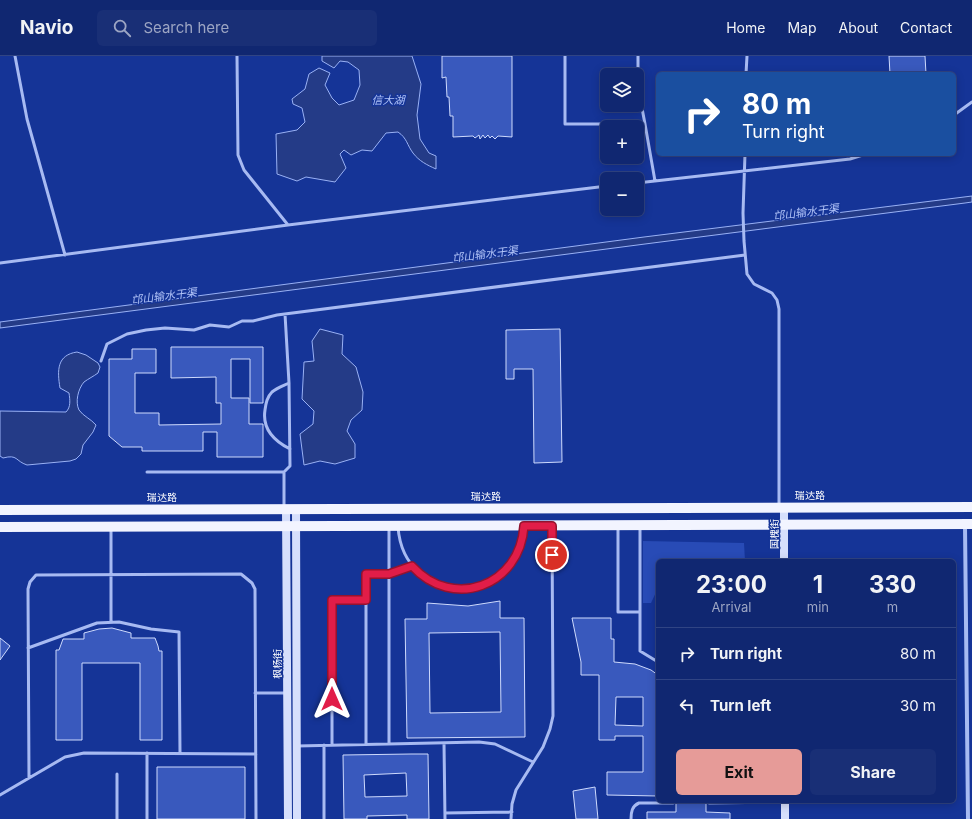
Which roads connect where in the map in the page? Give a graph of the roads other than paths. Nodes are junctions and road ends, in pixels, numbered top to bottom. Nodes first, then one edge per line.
1 (15, 56) edge
2 (237, 56) edge
3 (565, 56) edge
4 (638, 56) edge
5 (747, 56) edge
6 (746, 72) edge
7 (972, 102) edge
8 (956, 114) edge
9 (645, 124) junction
10 (745, 156) edge
11 (860, 156) edge
12 (745, 170) junction
13 (655, 181) junction
14 (644, 182) edge
15 (600, 187) edge
16 (288, 225) junction
17 (65, 255) junction
18 (745, 255) junction
19 (0, 263) edge
20 (285, 314) junction
21 (101, 361) dead end
22 (289, 383) junction
23 (290, 450) junction
24 (147, 472) dead end
25 (284, 472) junction
26 (781, 507) junction
27 (972, 507) edge
28 (289, 509) junction
29 (0, 510) edge
30 (969, 524) edge
31 (524, 525) junction
32 (640, 525) junction
33 (784, 525) junction
34 (291, 526) junction
35 (395, 526) junction
36 (552, 526) junction
37 (618, 526) junction
38 (0, 527) edge
39 (111, 527) junction
40 (784, 559) edge
41 (412, 566) junction
42 (389, 574) junction
43 (111, 575) junction
44 (366, 600) junction
45 (640, 612) junction
46 (111, 622) junction
47 (28, 648) junction
48 (656, 661) edge
49 (256, 693) junction
50 (287, 693) junction
51 (444, 743) junction
52 (366, 744) junction
53 (389, 744) junction
54 (324, 745) junction
55 (332, 745) junction
56 (297, 746) junction
57 (147, 753) junction
58 (180, 753) junction
59 (256, 754) junction
60 (533, 762) junction
61 (117, 774) dead end
62 (29, 778) junction
63 (0, 795) edge
64 (673, 803) dead end
65 (785, 803) edge
66 (512, 812) junction
67 (445, 813) junction
68 (117, 819) edge
69 (147, 819) edge
70 (256, 819) edge
71 (288, 819) edge
72 (297, 819) edge
73 (324, 819) edge
74 (445, 819) edge
75 (511, 819) edge
76 (631, 819) edge
77 (785, 819) edge
78 (968, 819) edge

1 - 17 lane
2 - 16 lane
3 - 9 lane
4 - 9 lane
5 - 6 lane
7 - 8 lane
9 - 13 lane
10 - 12 lane
11 - 12 lane
12 - 13 lane
12 - 18 lane
13 - 14 lane
15 - 16 lane
16 - 17 lane
17 - 19 lane
18 - 20 lane
18 - 26 lane
20 - 21 lane
20 - 22 lane
22 - 23 lane
22 - 23 lane
23 - 25 lane
24 - 25 lane
25 - 28 lane
26 - 27 main road, 瑞达路
26 - 28 main road, 瑞达路
26 - 33 street, 国槐街
28 - 29 main road, 瑞达路
28 - 34 street, 枫杨街
30 - 33 main road
30 - 78 street
31 - 35 main road
31 - 36 main road
31 - 41 lane
32 - 33 main road
32 - 37 main road
32 - 45 lane
33 - 40 street, 国槐街
34 - 35 main road
34 - 39 main road
34 - 50 street, 枫杨街
34 - 56 street, 枫杨街
35 - 41 lane
35 - 42 lane
36 - 37 main road
36 - 60 lane
37 - 45 lane
38 - 39 main road
39 - 43 lane
41 - 42 lane
42 - 44 lane
42 - 53 lane
43 - 46 lane
43 - 47 lane
43 - 49 lane
44 - 52 lane
44 - 55 lane
45 - 48 lane
46 - 47 lane
46 - 58 lane
47 - 62 lane
49 - 50 lane
49 - 59 lane
50 - 71 street, 枫杨街
51 - 53 lane
51 - 60 lane
51 - 67 lane
52 - 53 lane
52 - 55 lane
54 - 55 lane
54 - 56 lane
54 - 73 lane
56 - 72 street, 枫杨街
57 - 58 lane
57 - 62 lane
57 - 69 lane
58 - 59 lane
59 - 70 lane
60 - 66 lane
61 - 68 lane
62 - 63 lane
64 - 76 lane
65 - 77 street
66 - 67 lane
66 - 75 lane
67 - 74 lane

